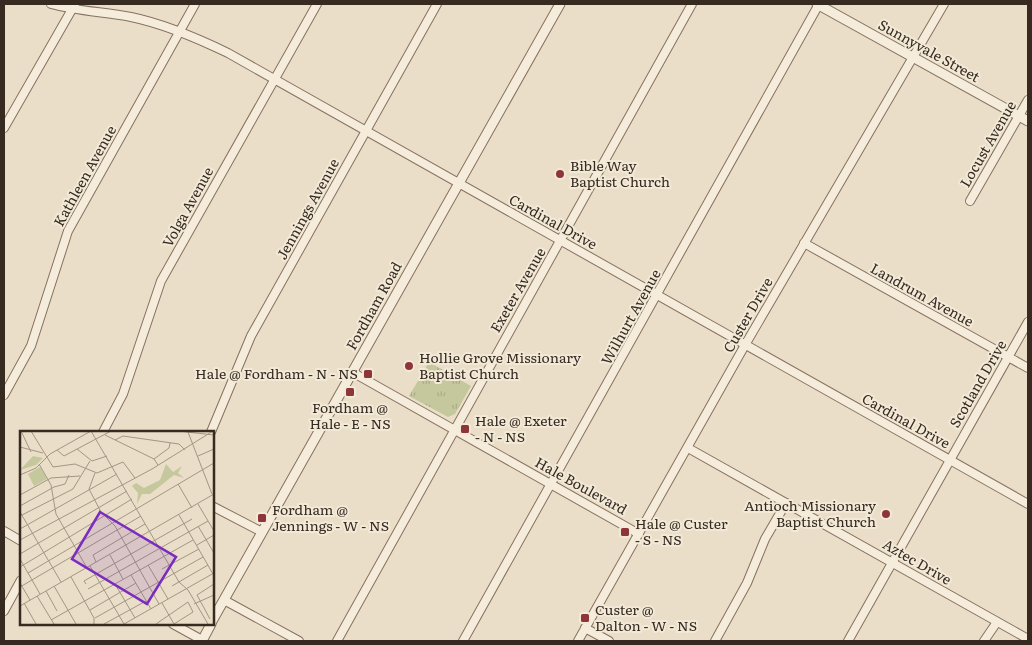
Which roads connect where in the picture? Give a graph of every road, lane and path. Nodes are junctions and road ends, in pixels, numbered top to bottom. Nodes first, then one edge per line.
1 (51, 4) edge
2 (195, 4) edge
3 (317, 4) edge
4 (437, 4) edge
5 (560, 4) edge
6 (692, 4) edge
7 (818, 4) edge
8 (944, 4) edge
9 (73, 7) edge
10 (180, 31) junction
11 (913, 58) junction
12 (274, 79) junction
13 (1028, 100) edge
14 (1019, 116) junction
15 (1028, 121) edge
16 (4, 128) edge
17 (366, 131) junction
18 (458, 183) junction
19 (970, 201) dead end
20 (560, 241) junction
21 (804, 243) junction
22 (657, 295) junction
23 (1028, 322) edge
24 (745, 345) junction
25 (1008, 357) junction
26 (1028, 368) edge
27 (352, 372) junction
28 (4, 395) edge
29 (454, 429) junction
30 (104, 431) edge
31 (211, 431) edge
32 (688, 448) junction
33 (949, 460) junction
34 (551, 483) junction
35 (786, 503) junction
36 (1028, 504) edge
37 (214, 507) edge
38 (4, 531) edge
39 (262, 532) junction
40 (639, 534) junction
41 (20, 540) edge
42 (892, 562) junction
43 (20, 582) edge
44 (224, 600) junction
45 (4, 611) edge
46 (214, 619) edge
47 (997, 622) junction
48 (175, 625) edge
49 (211, 625) edge
50 (585, 628) junction
51 (1028, 639) edge
52 (202, 641) edge
53 (299, 641) edge
54 (336, 641) edge
55 (463, 641) edge
56 (578, 641) edge
57 (609, 641) edge
58 (715, 641) edge
59 (848, 641) edge
60 (984, 641) edge

1 - 9 street, Cardinal Drive
2 - 10 street, Kathleen Avenue
3 - 12 street, Volga Avenue
4 - 17 street, Jennings Avenue
5 - 18 street, Fordham Road
6 - 20 street, Exeter Avenue
7 - 11 street, Sunnyvale Street
7 - 22 street, Wilhurt Avenue
8 - 11 street, Custer Drive
9 - 10 street, Cardinal Drive
9 - 16 street
10 - 12 street, Cardinal Drive
10 - 28 street, Kathleen Avenue
11 - 14 street, Sunnyvale Street
11 - 21 street, Custer Drive
12 - 17 street, Cardinal Drive
12 - 30 street, Volga Avenue
13 - 14 street, Locust Avenue
14 - 15 street, Sunnyvale Street
14 - 19 street, Locust Avenue
17 - 18 street, Cardinal Drive
17 - 31 street, Jennings Avenue
18 - 20 street, Cardinal Drive
18 - 27 street, Fordham Road
20 - 22 street, Cardinal Drive
20 - 29 street, Exeter Avenue
21 - 24 street, Custer Drive
21 - 25 street, Landrum Avenue
22 - 24 street, Cardinal Drive
22 - 34 street, Wilhurt Avenue
23 - 25 street, Scotland Drive
24 - 32 street, Custer Drive
24 - 33 street, Cardinal Drive
25 - 26 street, Landrum Avenue
25 - 33 street, Scotland Drive
27 - 29 street, Hale Boulevard
27 - 39 street, Fordham Road
29 - 34 street, Hale Boulevard
29 - 54 street, Exeter Avenue
32 - 35 street, Aztec Drive
32 - 40 street, Custer Drive
33 - 36 street, Cardinal Drive
33 - 42 street, Scotland Drive
34 - 40 street, Hale Boulevard
34 - 55 street, Wilhurt Avenue
35 - 42 street, Aztec Drive
35 - 58 street
37 - 39 street
38 - 41 street
39 - 44 street, Fordham Road
40 - 50 street, Custer Drive
42 - 47 street, Aztec Drive
42 - 59 street, Scotland Drive
43 - 45 street
44 - 46 street, Fordham Road
44 - 53 street
47 - 51 street, Aztec Drive
47 - 60 street
48 - 52 street
49 - 52 street, Fordham Road
50 - 56 street, Custer Drive
50 - 57 street

